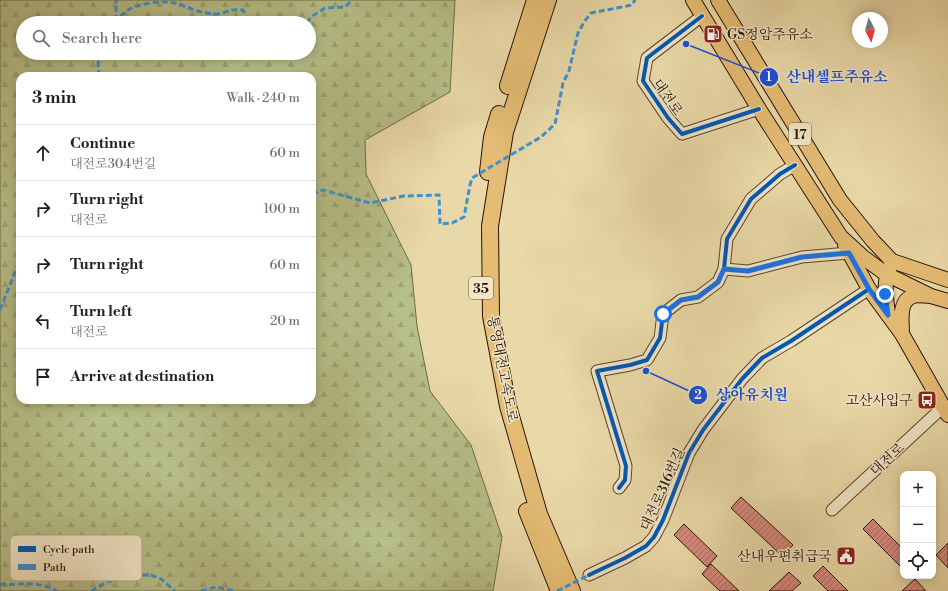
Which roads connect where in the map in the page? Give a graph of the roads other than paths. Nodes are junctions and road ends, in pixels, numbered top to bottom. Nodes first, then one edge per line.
1 (693, 0) edge
2 (718, 0) edge
3 (543, 1) edge
4 (702, 16) junction
5 (759, 109) junction
6 (795, 165) junction
7 (841, 238) junction
8 (849, 253) junction
9 (892, 261) junction
10 (724, 269) junction
11 (886, 274) junction
12 (948, 280) edge
13 (869, 289) junction
14 (931, 296) junction
15 (948, 301) edge
16 (888, 315) junction
17 (902, 334) junction
18 (945, 411) edge
19 (619, 488) dead end
20 (832, 510) dead end
21 (557, 572) junction
22 (589, 575) dead end
23 (559, 591) edge
24 (572, 591) edge

1 - 4 main road, 17
2 - 9 main road, 17
3 - 21 highway, 통영대전고속도로 / 35
4 - 5 main road, 17
4 - 5 street, 대전로
5 - 6 main road, 17
6 - 7 main road, 17
6 - 10 street
7 - 8 main road
7 - 11 main road, 17
8 - 10 street
8 - 13 main road
9 - 11 main road, 대전로
9 - 12 main road, 17
10 - 19 street
11 - 14 main road, 17
11 - 16 main road, 대전로
13 - 16 main road
13 - 22 street, 대전로316번길
14 - 15 main road, 17
14 - 17 main road
16 - 17 main road, 대전로
17 - 18 main road, 대전로
18 - 20 street, 대전로
21 - 23 highway, 통영대전고속도로 / 35
21 - 24 highway, 통영대전고속도로 / 35

